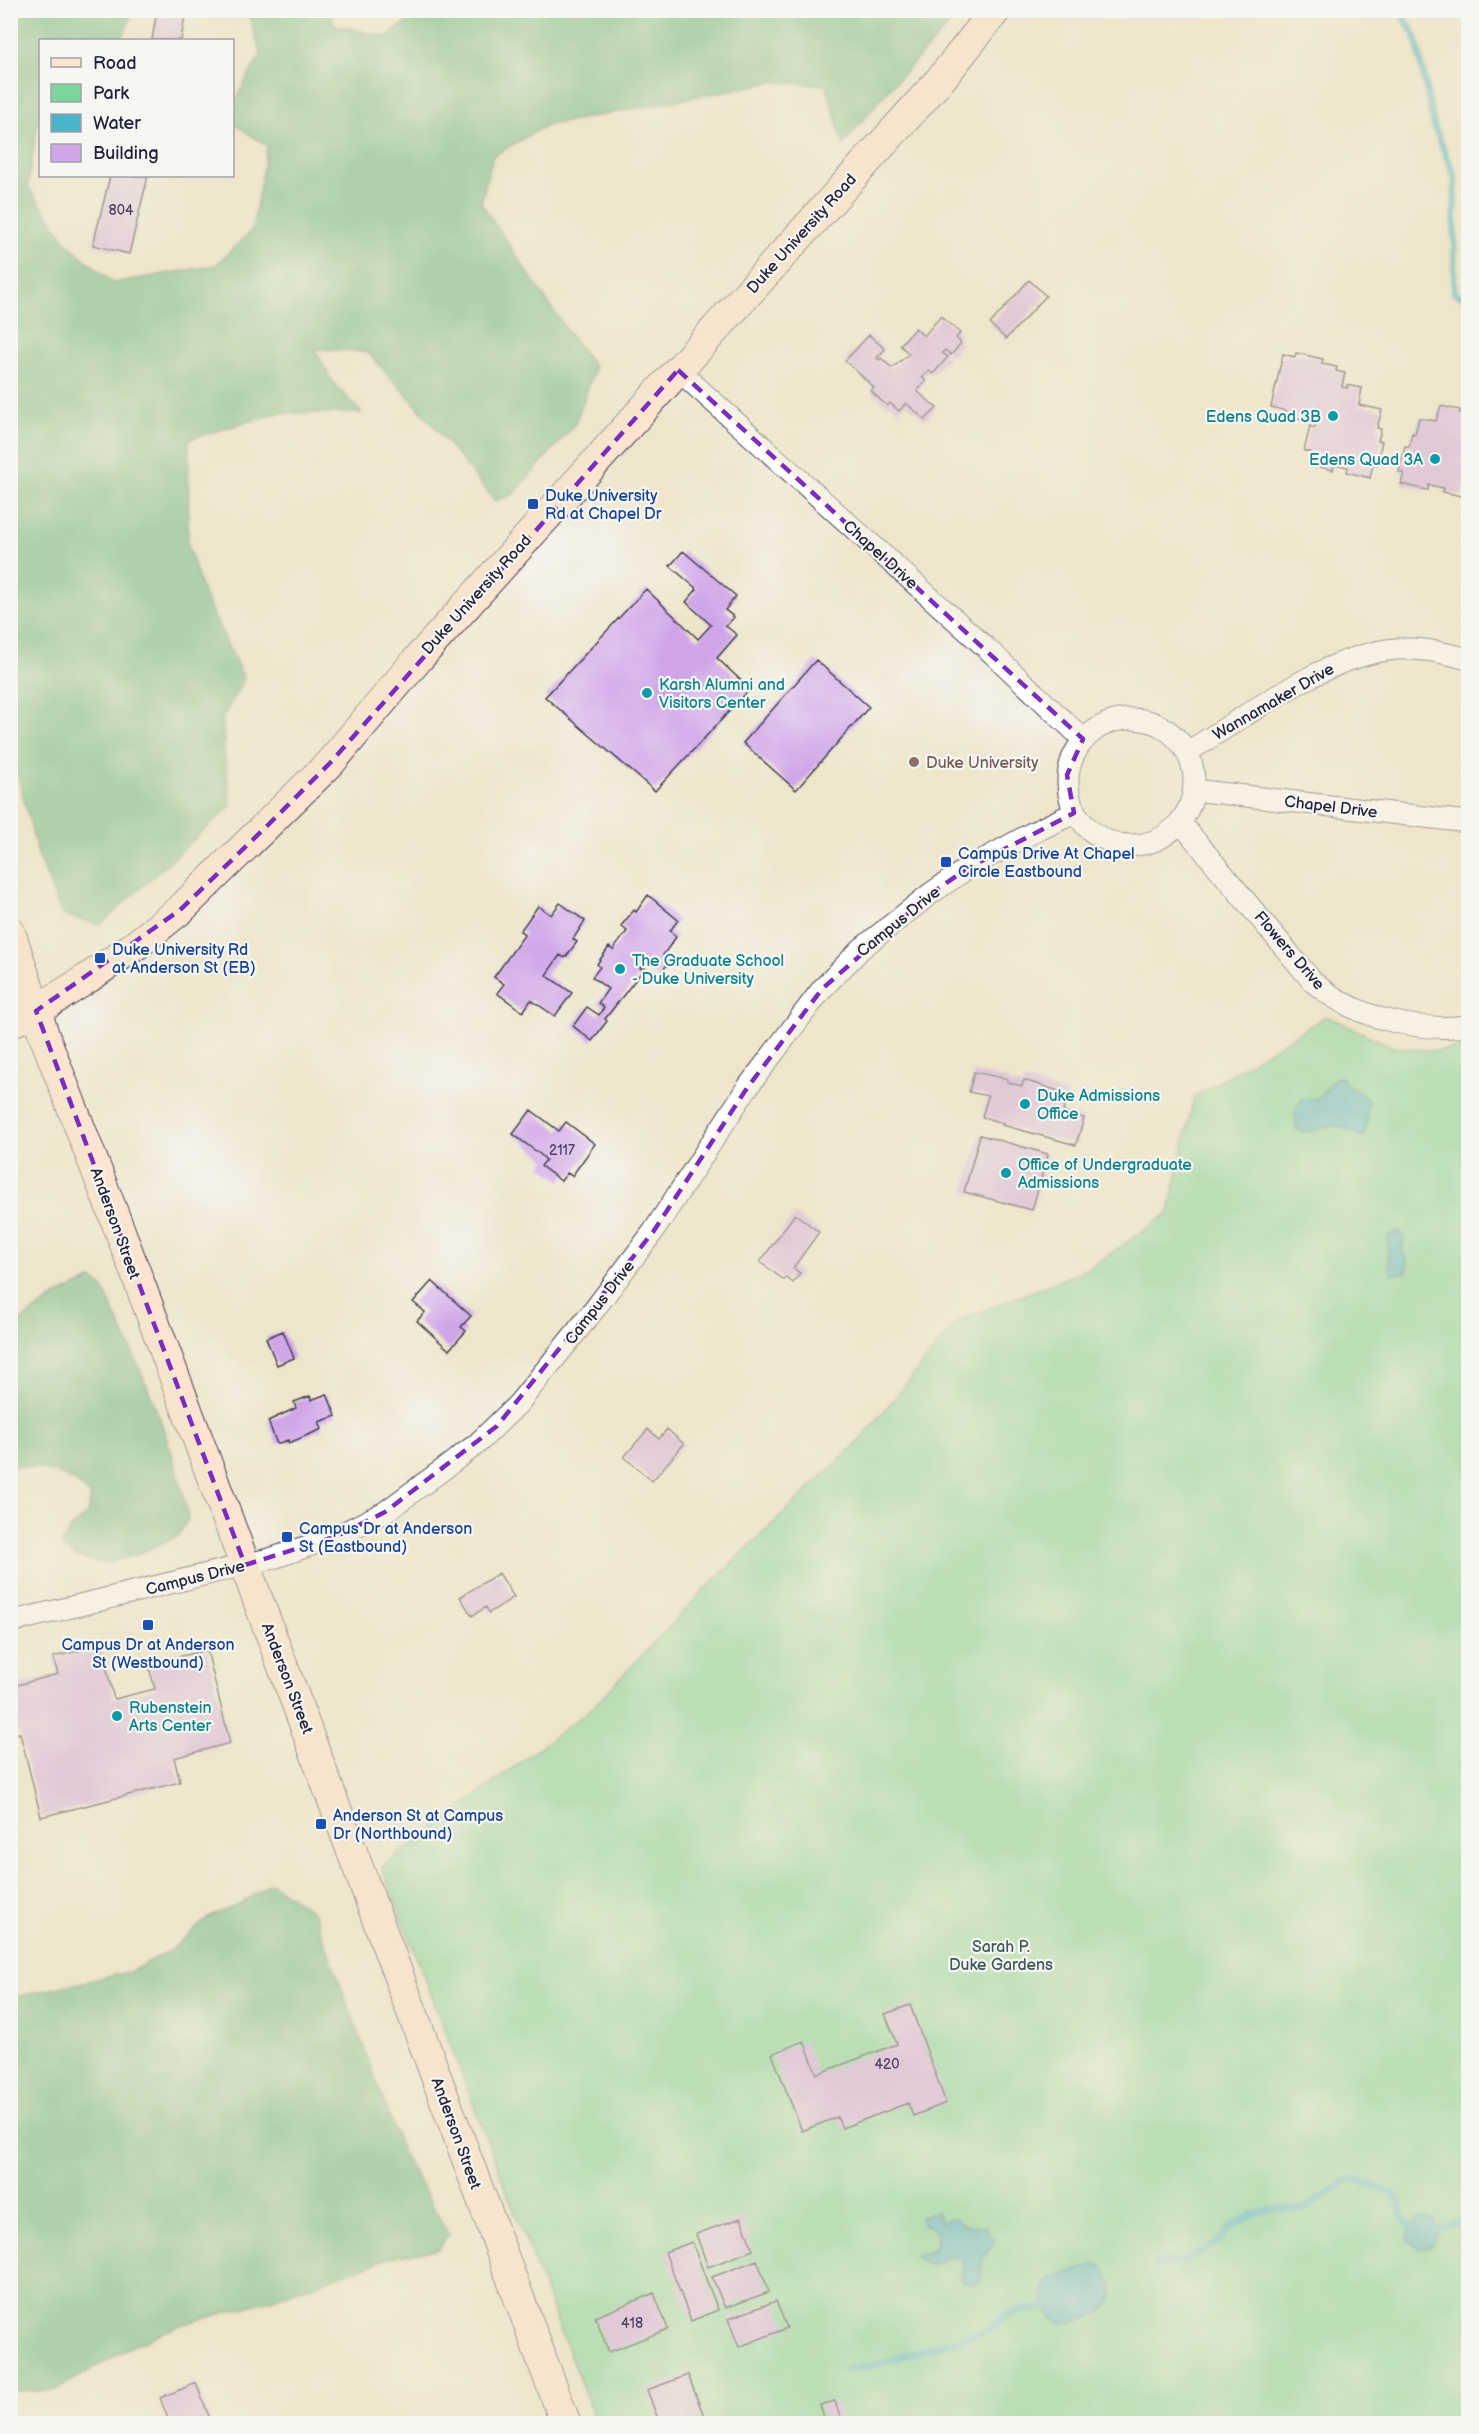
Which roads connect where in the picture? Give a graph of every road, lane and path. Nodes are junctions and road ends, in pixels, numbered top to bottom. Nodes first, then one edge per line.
1 (996, 10) edge
2 (678, 370) junction
3 (1468, 658) edge
4 (1083, 739) junction
5 (1187, 752) junction
6 (1194, 790) junction
7 (1074, 813) junction
8 (1180, 822) junction
9 (1468, 822) edge
10 (10, 932) edge
11 (23, 1017) edge
12 (1468, 1026) edge
13 (245, 1565) junction
14 (10, 1622) edge
15 (567, 2424) edge

1 - 2 street, Duke University Road
2 - 4 street, Chapel Drive
2 - 11 street, Duke University Road
3 - 5 street, Wannamaker Drive
4 - 5 street
4 - 7 street
5 - 6 street
6 - 8 street
6 - 9 street, Chapel Drive
7 - 8 street
7 - 13 street, Campus Drive
8 - 12 street, Flowers Drive
10 - 11 street, Anderson Street
11 - 13 street, Anderson Street
13 - 14 street, Campus Drive
13 - 15 street, Anderson Street

